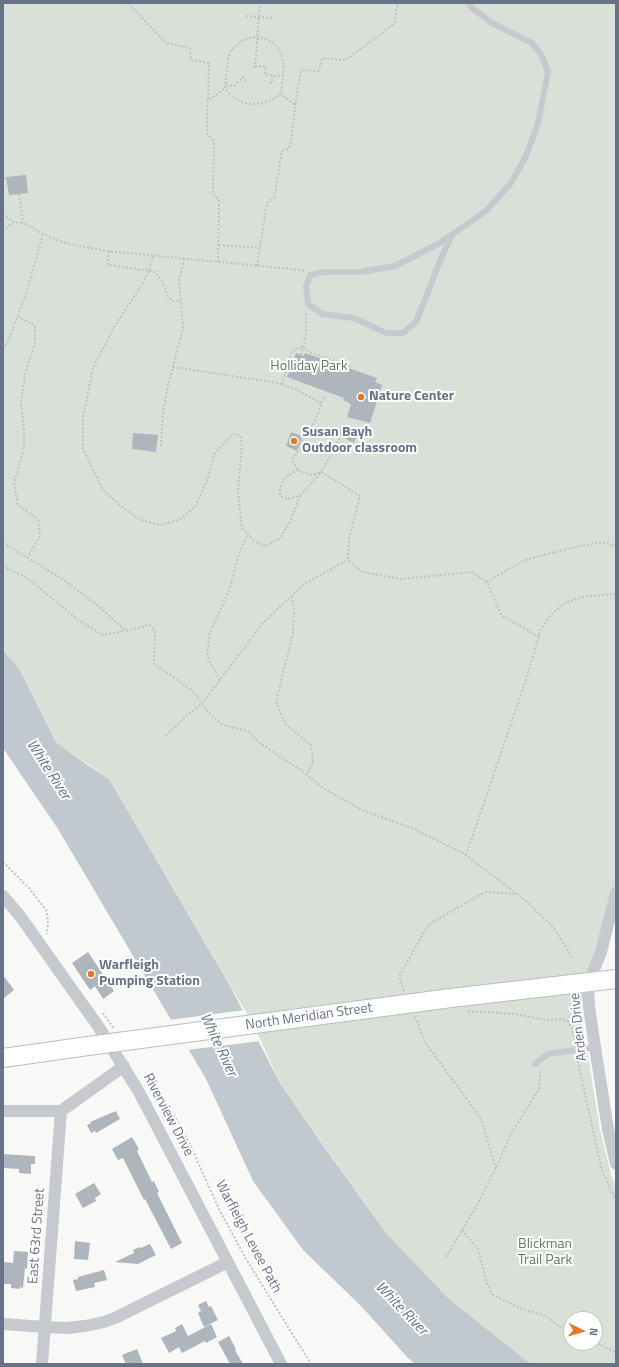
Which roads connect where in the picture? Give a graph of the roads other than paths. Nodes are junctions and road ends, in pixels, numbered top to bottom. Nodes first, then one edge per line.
1 (468, 3) edge
2 (452, 235) junction
3 (616, 893) edge
4 (3, 896) edge
5 (616, 979) edge
6 (589, 982) junction
7 (595, 1046) junction
8 (3, 1058) edge
9 (535, 1064) road end
10 (124, 1066) junction
11 (3, 1111) edge
12 (61, 1111) junction
13 (612, 1128) edge
14 (616, 1164) edge
15 (228, 1262) junction
16 (3, 1324) edge
17 (45, 1328) junction
18 (42, 1364) edge
19 (282, 1364) edge

1 - 2 lane
2 - 2 lane
3 - 6 street
4 - 10 street, Riverview Drive
5 - 6 main road, North Meridian Street
6 - 7 street, Arden Drive
6 - 8 main road, North Meridian Street, bridge
7 - 9 lane
7 - 13 street, Arden Drive
10 - 12 street
10 - 15 street, Riverview Drive
11 - 12 street
12 - 17 street, East 63rd Street
13 - 14 street, Arden Drive
15 - 17 street
15 - 19 street, Riverview Drive
16 - 17 street
17 - 18 street, East 63rd Street

